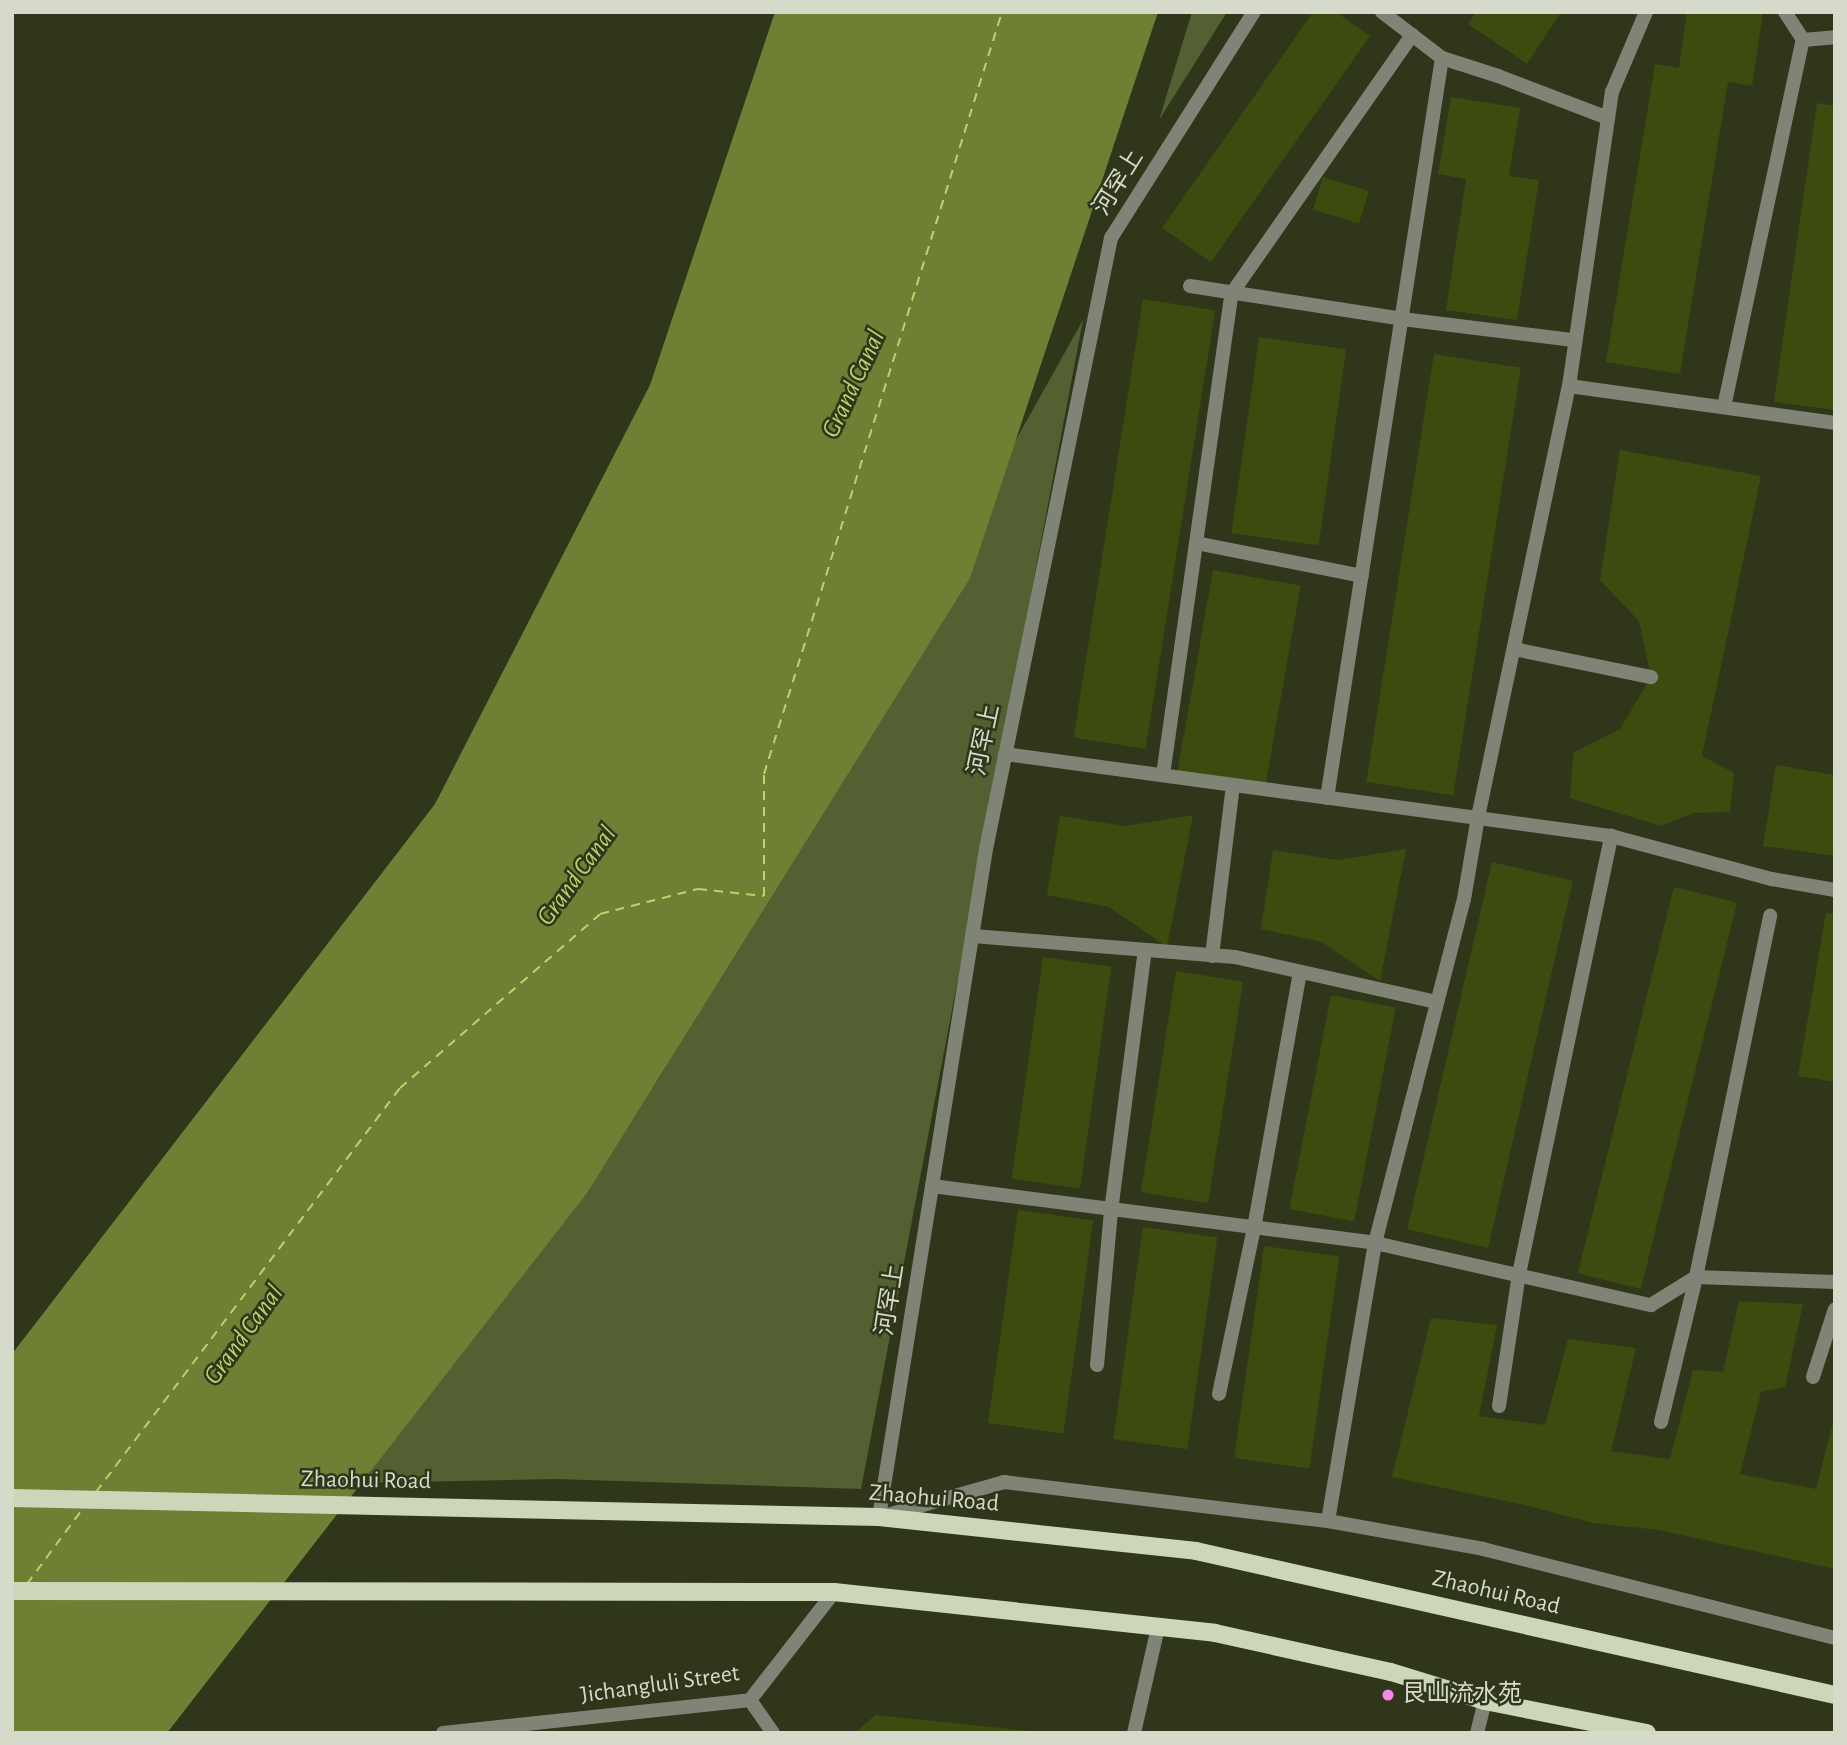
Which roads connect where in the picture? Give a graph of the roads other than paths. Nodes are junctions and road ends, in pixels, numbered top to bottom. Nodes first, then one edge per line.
1 (1254, 12) edge
2 (1382, 12) edge
3 (1646, 12) edge
4 (1785, 12) edge
5 (1412, 35) junction
6 (1835, 37) edge
7 (1803, 40) junction
8 (1442, 58) junction
9 (1608, 118) junction
10 (1190, 286) dead end
11 (1232, 293) junction
12 (1402, 319) junction
13 (1574, 340) junction
14 (1569, 386) junction
15 (1724, 407) junction
16 (1835, 423) edge
17 (1196, 543) junction
18 (1362, 576) junction
19 (1514, 649) junction
20 (1651, 677) dead end
21 (1005, 754) junction
22 (1163, 775) junction
23 (1233, 785) junction
24 (1327, 798) junction
25 (1478, 817) junction
26 (1612, 836) junction
27 (1835, 890) edge
28 (1770, 916) dead end
29 (972, 936) junction
30 (1144, 950) junction
31 (1212, 956) junction
32 (1300, 972) junction
33 (1437, 1002) junction
34 (932, 1186) junction
35 (1111, 1211) junction
36 (1254, 1228) junction
37 (1375, 1243) junction
38 (1519, 1274) junction
39 (1696, 1277) junction
40 (1835, 1282) edge
41 (1835, 1309) edge
42 (1097, 1365) dead end
43 (1813, 1377) dead end
44 (1219, 1394) dead end
45 (1499, 1406) dead end
46 (1661, 1422) dead end
47 (12, 1498) edge
48 (879, 1517) junction
49 (1328, 1521) junction
50 (12, 1591) edge
51 (834, 1592) junction
52 (1158, 1627) junction
53 (1835, 1638) edge
54 (1835, 1695) edge
55 (750, 1700) junction
56 (1485, 1701) junction
57 (443, 1733) edge
58 (773, 1733) edge
59 (1134, 1733) edge
60 (1477, 1733) edge
61 (1647, 1733) edge

1 - 21 street, 河罕上
2 - 5 street
3 - 9 street
4 - 7 street
5 - 8 street
5 - 11 street
6 - 7 street
7 - 15 street
8 - 9 street
8 - 12 street
9 - 13 street
10 - 11 street
11 - 12 street
11 - 17 street
12 - 13 street
12 - 18 street
13 - 14 street
14 - 15 street
14 - 19 street
15 - 16 street
17 - 18 street
17 - 22 street
18 - 24 street
19 - 20 street
19 - 25 street
21 - 22 street
21 - 29 street, 河罕上
22 - 23 street
23 - 24 street
23 - 31 street
24 - 25 street
25 - 26 street
25 - 33 street
26 - 27 street
26 - 38 street
28 - 39 street
29 - 30 street
29 - 34 street, 河罕上
30 - 31 street
30 - 35 street
31 - 32 street
32 - 33 street
32 - 36 street
33 - 37 street
34 - 35 street
34 - 48 street, 河罕上
35 - 36 street
35 - 42 street
36 - 37 street
36 - 44 street
37 - 38 street
37 - 49 street
38 - 39 street
38 - 45 street
39 - 40 street
39 - 46 street
41 - 43 street
47 - 48 main road, Zhaohui Road
48 - 49 street
48 - 54 main road, Zhaohui Road
49 - 53 street
50 - 51 main road
51 - 52 main road
51 - 55 street, Jichangluli Street
52 - 56 main road
52 - 59 street
55 - 57 street, Jichangluli Street
55 - 58 street
56 - 60 street
56 - 61 main road

